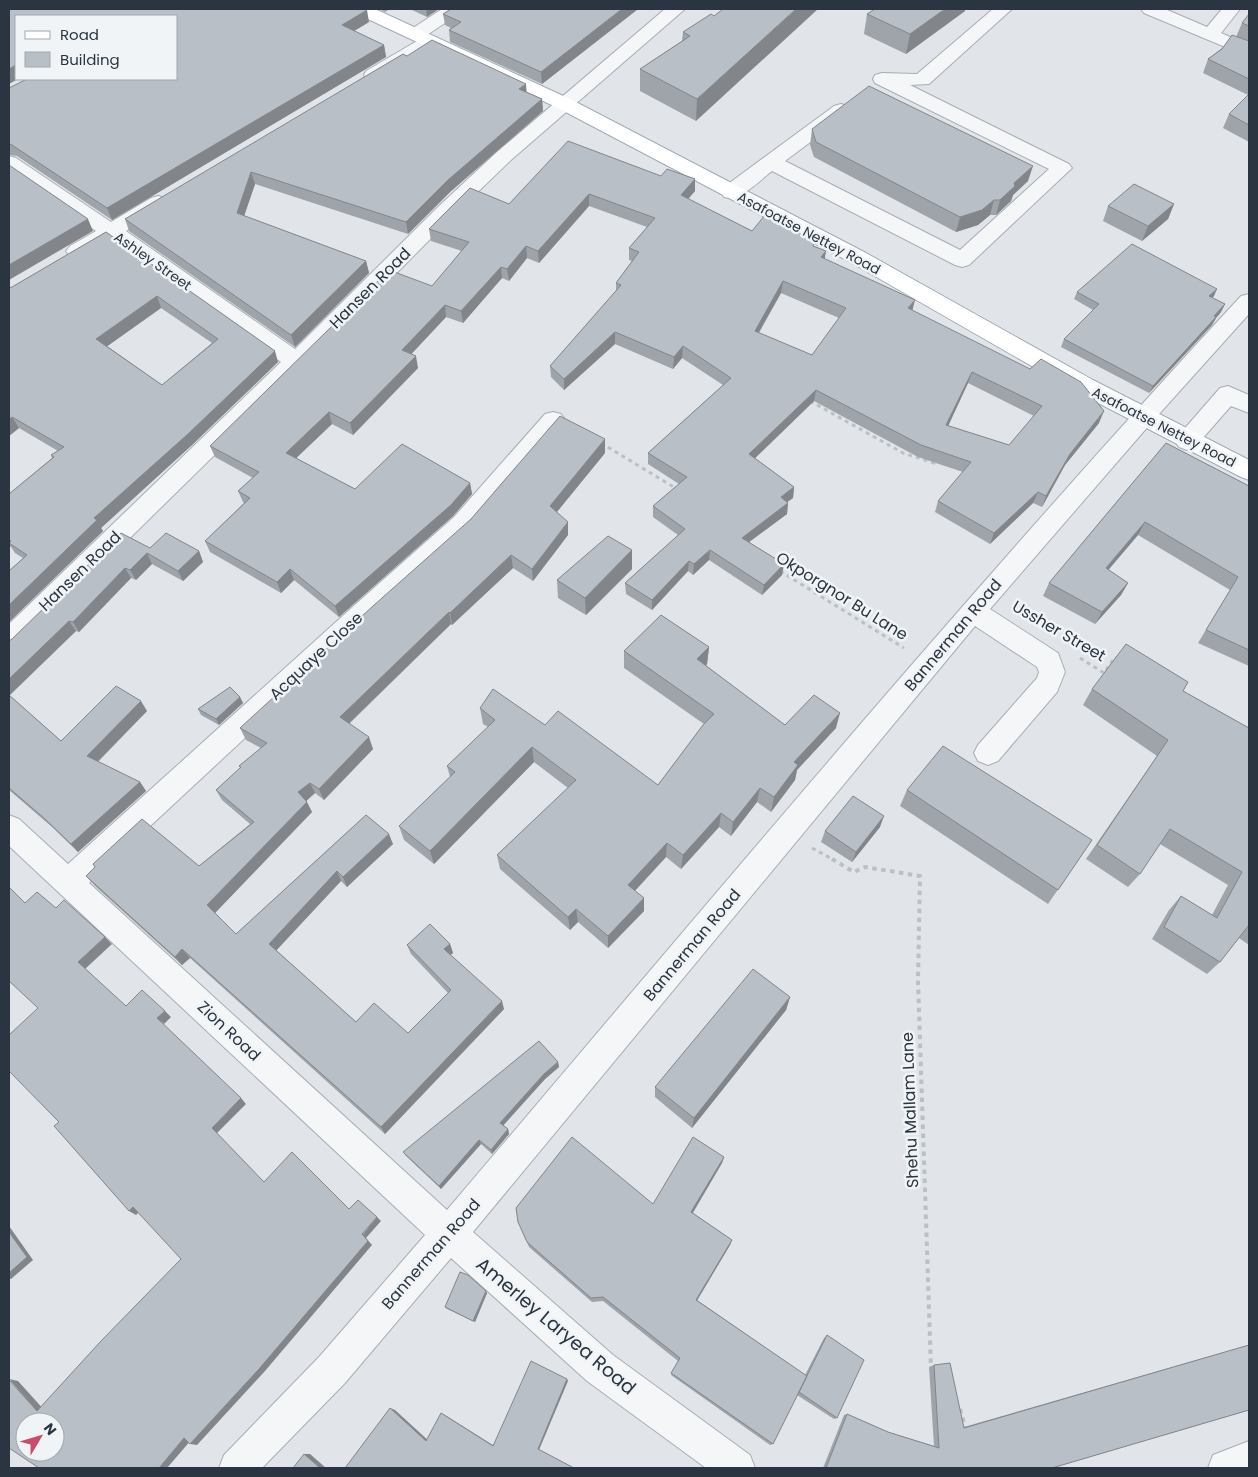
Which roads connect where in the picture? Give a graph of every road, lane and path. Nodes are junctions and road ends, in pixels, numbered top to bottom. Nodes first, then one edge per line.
1 (361, 9) edge
2 (454, 9) edge
3 (676, 9) edge
4 (1003, 9) edge
5 (1150, 9) edge
6 (1231, 9) edge
7 (1210, 35) junction
8 (423, 38) junction
9 (1249, 52) edge
10 (354, 86) edge
11 (868, 89) junction
12 (565, 104) junction
13 (9, 162) edge
14 (771, 162) junction
15 (731, 192) junction
16 (170, 196) edge
17 (111, 231) junction
18 (60, 261) edge
19 (1249, 301) edge
20 (296, 362) junction
21 (809, 401) edge
22 (1249, 405) edge
23 (1143, 417) junction
24 (554, 420) joint
25 (1187, 440) junction
26 (939, 460) edge
27 (1249, 471) edge
28 (684, 493) edge
29 (772, 566) edge
30 (973, 611) junction
31 (9, 640) edge
32 (1072, 653) dead end
33 (1123, 662) edge
34 (929, 664) junction
35 (988, 753) dead end
36 (9, 828) edge
37 (786, 834) junction
38 (69, 882) junction
39 (449, 1234) junction
40 (931, 1374) dead end
41 (958, 1403) edge
42 (967, 1431) edge
43 (1249, 1459) edge
44 (237, 1468) edge
45 (737, 1468) edge
46 (1226, 1468) edge

1 - 8 main road, Asafoatse Nettey Road
2 - 8 street
3 - 12 street, Hansen Road
4 - 11 street
5 - 7 street
6 - 7 street
7 - 9 street
8 - 10 street
8 - 12 main road, Asafoatse Nettey Road
11 - 14 street
11 - 14 street
12 - 15 main road, Asafoatse Nettey Road
12 - 20 street, Hansen Road
13 - 17 street, Ashley Street
14 - 15 street
15 - 23 main road, Asafoatse Nettey Road
16 - 17 street
17 - 18 street
17 - 20 street, Ashley Street
19 - 23 street, Bannerman Road
20 - 31 street, Hansen Road
21 - 26 path
22 - 25 street
23 - 25 main road, Asafoatse Nettey Road
23 - 30 street, Bannerman Road
24 - 28 path
24 - 38 street, Acquaye Close
25 - 27 main road, Asafoatse Nettey Road
29 - 34 path, Okporgnor Bu Lane
30 - 34 street, Bannerman Road
30 - 35 street
32 - 33 path, Ussher Street
34 - 37 street, Bannerman Road
36 - 38 street, Zion Road
37 - 39 street, Bannerman Road
37 - 40 path, Shehu Mallam Lane
38 - 39 street, Zion Road
39 - 44 street, Bannerman Road
39 - 45 street, Amerley Laryea Road
41 - 42 path
43 - 46 street

